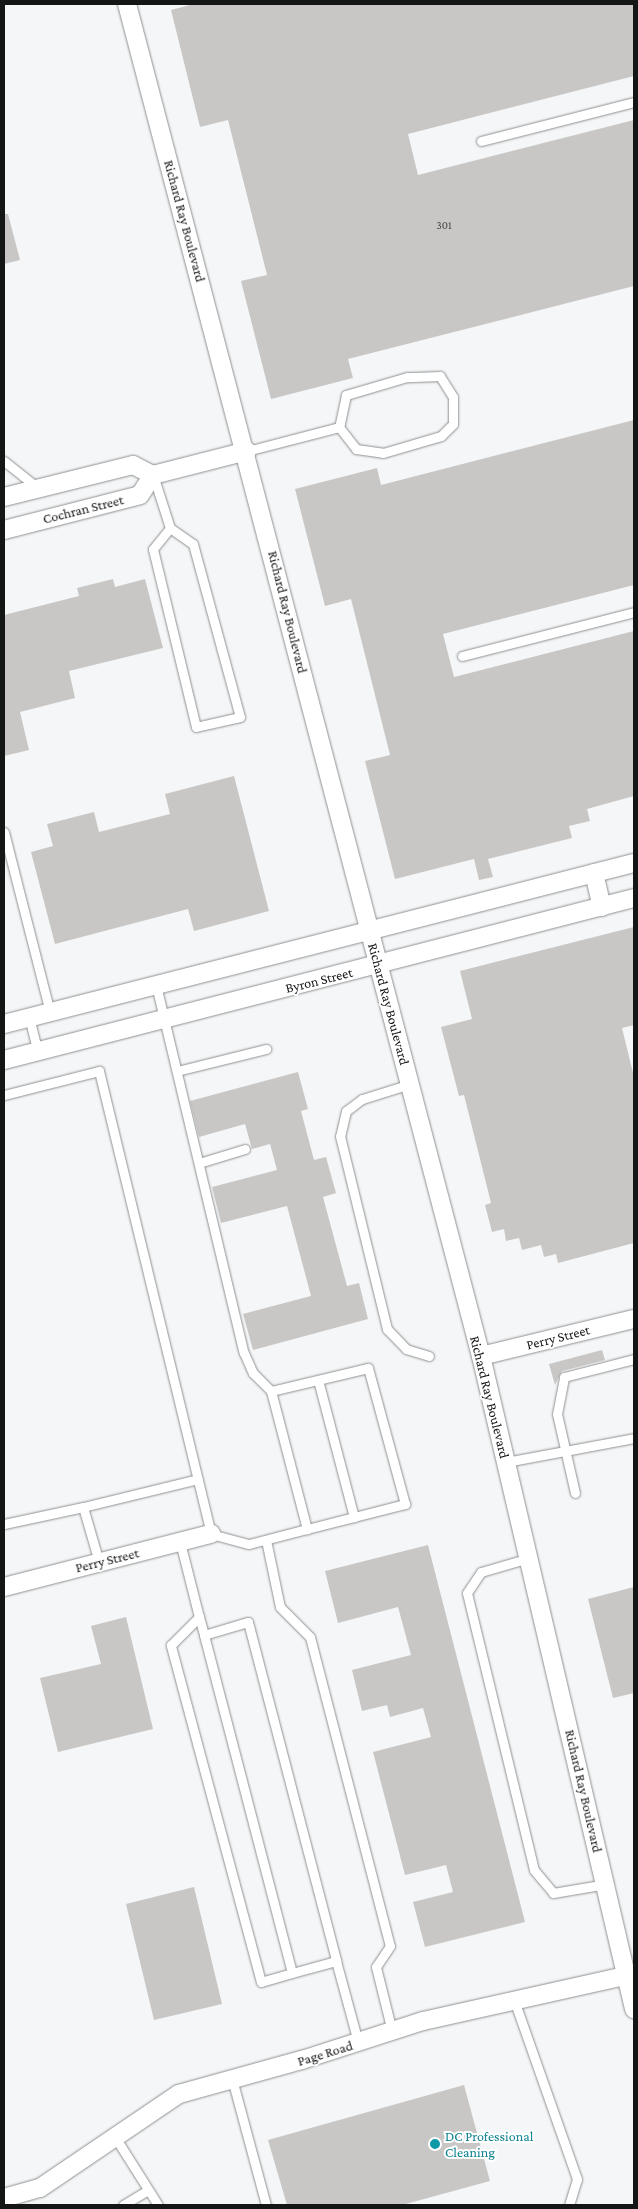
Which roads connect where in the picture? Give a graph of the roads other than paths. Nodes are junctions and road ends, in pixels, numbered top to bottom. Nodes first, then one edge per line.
1 (127, 4) edge
2 (634, 102) edge
3 (481, 141) dead end
4 (339, 427) junction
5 (247, 451) junction
6 (4, 461) edge
7 (153, 475) junction
8 (38, 488) junction
9 (4, 497) edge
10 (170, 528) junction
11 (4, 530) edge
12 (634, 612) edge
13 (462, 656) dead end
14 (4, 832) edge
15 (634, 863) edge
16 (594, 874) junction
17 (634, 898) edge
18 (602, 906) junction
19 (370, 930) junction
20 (379, 965) junction
21 (156, 985) junction
22 (50, 1012) junction
23 (29, 1018) junction
24 (164, 1019) junction
25 (4, 1024) edge
26 (266, 1049) dead end
27 (38, 1052) junction
28 (4, 1060) edge
29 (177, 1071) junction
30 (410, 1084) junction
31 (4, 1096) edge
32 (246, 1149) dead end
33 (198, 1162) junction
34 (634, 1318) edge
35 (429, 1356) dead end
36 (481, 1356) junction
37 (634, 1359) edge
38 (318, 1380) junction
39 (272, 1391) junction
40 (634, 1438) edge
41 (565, 1449) junction
42 (506, 1462) junction
43 (198, 1479) junction
44 (575, 1493) dead end
45 (83, 1506) junction
46 (354, 1517) junction
47 (4, 1524) edge
48 (307, 1529) junction
49 (211, 1534) junction
50 (266, 1540) junction
51 (180, 1542) junction
52 (529, 1558) junction
53 (99, 1562) junction
54 (4, 1587) edge
55 (199, 1617) junction
56 (204, 1635) junction
57 (606, 1884) junction
58 (336, 1961) junction
59 (292, 1973) junction
60 (630, 1975) edge
61 (514, 2000) junction
62 (634, 2009) edge
63 (392, 2031) junction
64 (358, 2042) junction
65 (232, 2079) junction
66 (115, 2137) junction
67 (40, 2188) junction
68 (148, 2190) junction
69 (4, 2198) edge
70 (16, 2205) edge
71 (123, 2205) edge
72 (158, 2205) edge
73 (266, 2205) edge
74 (569, 2205) edge

1 - 5 street, Richard Ray Boulevard
2 - 3 lane
4 - 4 lane
4 - 5 lane
5 - 7 street
5 - 19 street, Richard Ray Boulevard
6 - 8 lane
7 - 8 street
7 - 10 lane
7 - 11 street, Cochran Street
8 - 9 street
10 - 10 lane
12 - 13 lane
14 - 22 lane
15 - 16 street
16 - 18 street
16 - 19 street
17 - 18 street, Byron Street
18 - 20 street, Byron Street
19 - 20 street, Richard Ray Boulevard
19 - 21 street
20 - 24 street, Byron Street
20 - 30 street, Richard Ray Boulevard
21 - 22 street
21 - 24 lane
22 - 23 street
23 - 25 street
23 - 27 lane
24 - 27 street, Byron Street
24 - 29 lane
26 - 29 lane
27 - 28 street, Byron Street
29 - 33 lane
30 - 35 lane
30 - 36 street, Richard Ray Boulevard
31 - 43 lane
32 - 33 lane
33 - 39 lane
34 - 36 street, Perry Street
36 - 42 street, Richard Ray Boulevard
37 - 41 lane
38 - 39 lane
38 - 46 lane
38 - 46 lane
39 - 48 lane
40 - 41 lane
41 - 42 lane
41 - 44 lane
42 - 52 street, Richard Ray Boulevard
43 - 45 lane
43 - 49 lane
45 - 47 lane
45 - 53 lane
46 - 48 lane
48 - 50 lane
49 - 50 lane
49 - 51 street, Perry Street
50 - 63 lane
51 - 53 street, Perry Street
51 - 55 lane
52 - 57 street, Richard Ray Boulevard
52 - 57 lane
53 - 54 street, Perry Street
55 - 56 lane
55 - 59 lane
56 - 58 lane
56 - 59 lane
57 - 60 street, Richard Ray Boulevard
58 - 59 lane
58 - 64 lane
60 - 61 street, Page Road
60 - 62 street, Richard Ray Boulevard
61 - 63 street, Page Road
61 - 74 lane
63 - 64 street, Page Road
64 - 65 street, Page Road
65 - 66 street, Page Road
65 - 73 lane
66 - 67 street, Page Road
66 - 68 lane
67 - 69 street, Page Road
67 - 70 street, Page Road
68 - 71 lane
68 - 72 lane

